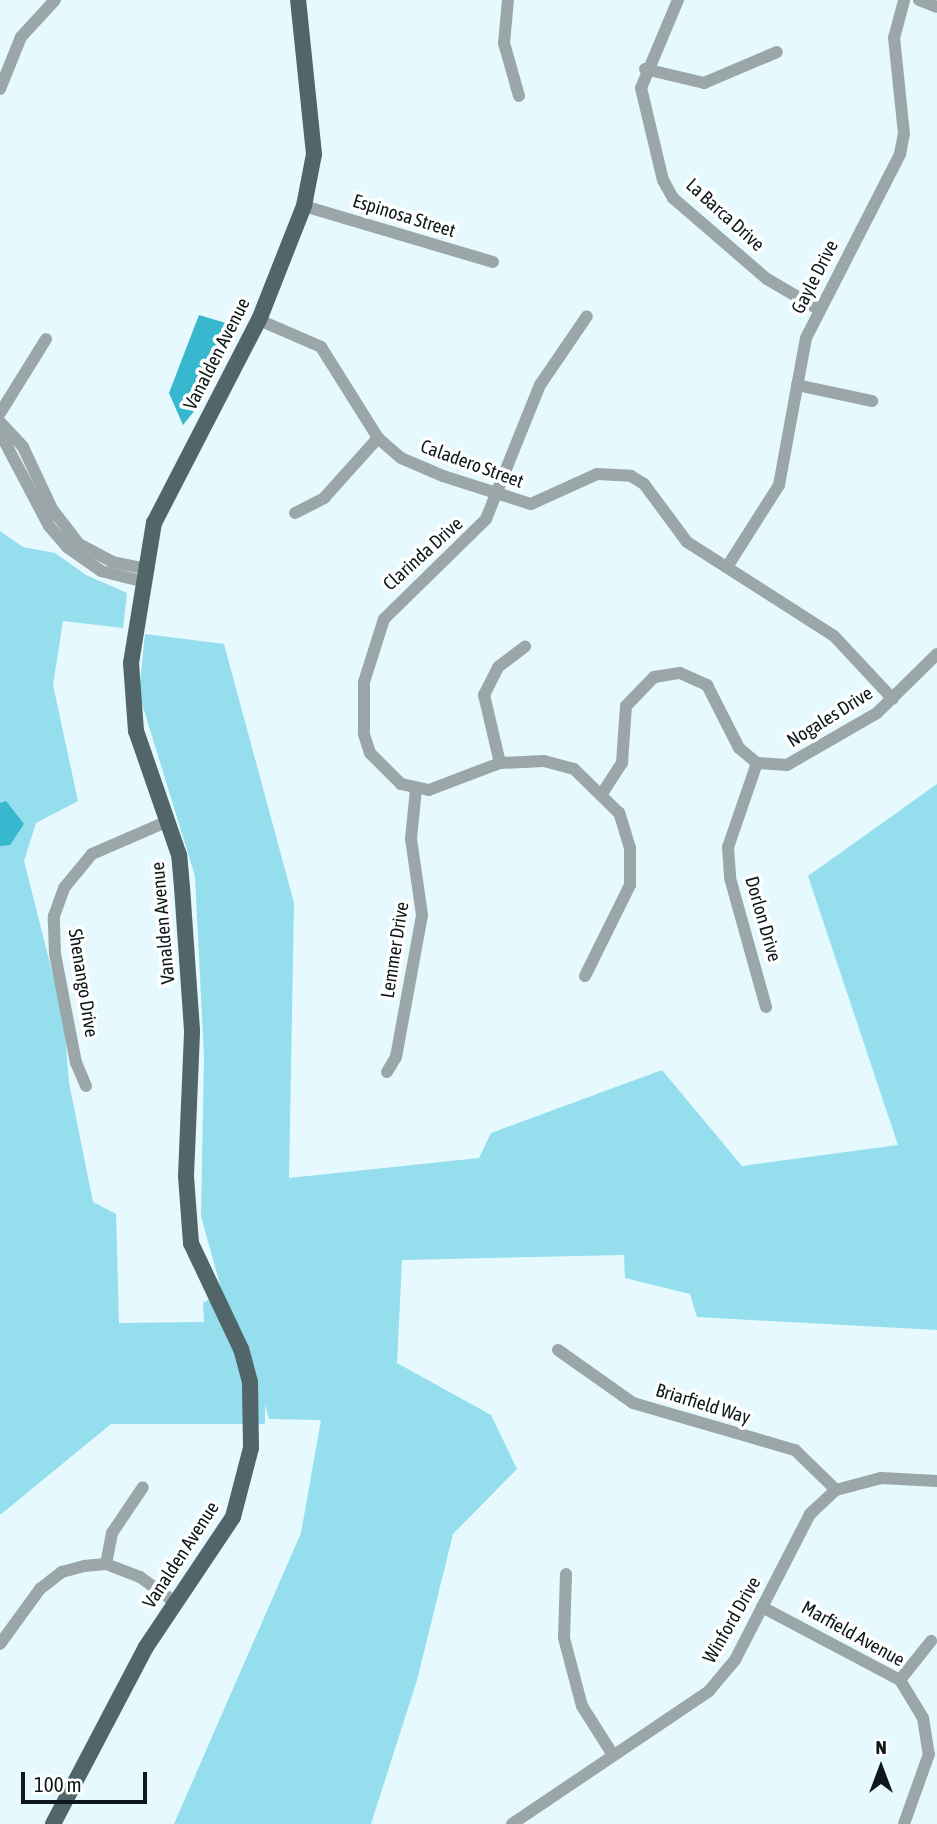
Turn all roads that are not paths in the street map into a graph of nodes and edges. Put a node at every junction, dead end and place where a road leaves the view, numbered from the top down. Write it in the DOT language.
graph roads {
  1 [pos="55,0"];
  2 [pos="298,0"];
  3 [pos="508,0"];
  4 [pos="678,0"];
  5 [pos="904,0"];
  6 [pos="919,0"];
  7 [pos="937,7"];
  8 [pos="777,52"];
  9 [pos="646,69"];
  10 [pos="0,89"];
  11 [pos="519,96"];
  12 [pos="304,206"];
  13 [pos="492,262"];
  14 [pos="820,310"];
  15 [pos="587,316"];
  16 [pos="259,320"];
  17 [pos="46,340"];
  18 [pos="797,385"];
  19 [pos="872,401"];
  20 [pos="0,413"];
  21 [pos="0,422"];
  22 [pos="0,433"];
  23 [pos="378,438"];
  24 [pos="496,495"];
  25 [pos="295,513"];
  26 [pos="727,567"];
  27 [pos="142,575"];
  28 [pos="525,647"];
  29 [pos="937,654"];
  30 [pos="892,699"];
  31 [pos="500,763"];
  32 [pos="757,763"];
  33 [pos="416,789"];
  34 [pos="603,792"];
  35 [pos="168,821"];
  36 [pos="585,976"];
  37 [pos="766,1007"];
  38 [pos="387,1072"];
  39 [pos="86,1086"];
  40 [pos="558,1350"];
  41 [pos="937,1481"];
  42 [pos="143,1487"];
  43 [pos="836,1490"];
  44 [pos="106,1564"];
  45 [pos="566,1574"];
  46 [pos="176,1602"];
  47 [pos="762,1606"];
  48 [pos="931,1641"];
  49 [pos="0,1644"];
  50 [pos="900,1681"];
  51 [pos="613,1755"];
  52 [pos="53,1824"];
  53 [pos="512,1824"];
  54 [pos="904,1824"];
  1 -- 10 [label="street"];
  2 -- 12 [label="main road, Vanalden Avenue"];
  3 -- 11 [label="street"];
  4 -- 9 [label="street, La Barca Drive"];
  5 -- 14 [label="street, Gayle Drive"];
  6 -- 7 [label="street"];
  8 -- 9 [label="street"];
  9 -- 14 [label="street, La Barca Drive"];
  12 -- 13 [label="street, Espinosa Street"];
  12 -- 16 [label="main road, Vanalden Avenue"];
  14 -- 18 [label="street, Gayle Drive"];
  15 -- 24 [label="street, Clarinda Drive"];
  16 -- 23 [label="street, Caladero Street"];
  16 -- 27 [label="main road, Vanalden Avenue"];
  17 -- 20 [label="street"];
  18 -- 19 [label="street"];
  18 -- 26 [label="street, Gayle Drive"];
  21 -- 27 [label="street"];
  22 -- 27 [label="street"];
  23 -- 24 [label="street, Caladero Street"];
  23 -- 25 [label="street"];
  24 -- 26 [label="street, Caladero Street"];
  24 -- 33 [label="street, Clarinda Drive"];
  26 -- 30 [label="street, Caladero Street"];
  27 -- 35 [label="main road, Vanalden Avenue"];
  28 -- 31 [label="street"];
  29 -- 30 [label="street, Nogales Drive"];
  30 -- 32 [label="street, Nogales Drive"];
  31 -- 33 [label="street"];
  31 -- 34 [label="street"];
  32 -- 34 [label="street"];
  32 -- 37 [label="street, Dorlon Drive"];
  33 -- 38 [label="street, Lemmer Drive"];
  34 -- 36 [label="street"];
  35 -- 39 [label="street, Shenango Drive"];
  35 -- 46 [label="main road, Vanalden Avenue"];
  40 -- 43 [label="street, Briarfield Way"];
  41 -- 43 [label="street, Winford Drive"];
  42 -- 44 [label="street"];
  43 -- 47 [label="street, Winford Drive"];
  44 -- 46 [label="street"];
  44 -- 49 [label="street"];
  45 -- 51 [label="street"];
  46 -- 52 [label="main road, Vanalden Avenue"];
  47 -- 50 [label="street, Marfield Avenue"];
  47 -- 51 [label="street, Winford Drive"];
  48 -- 50 [label="street"];
  50 -- 54 [label="street, Marfield Avenue"];
  51 -- 53 [label="street, Winford Drive"];
}
